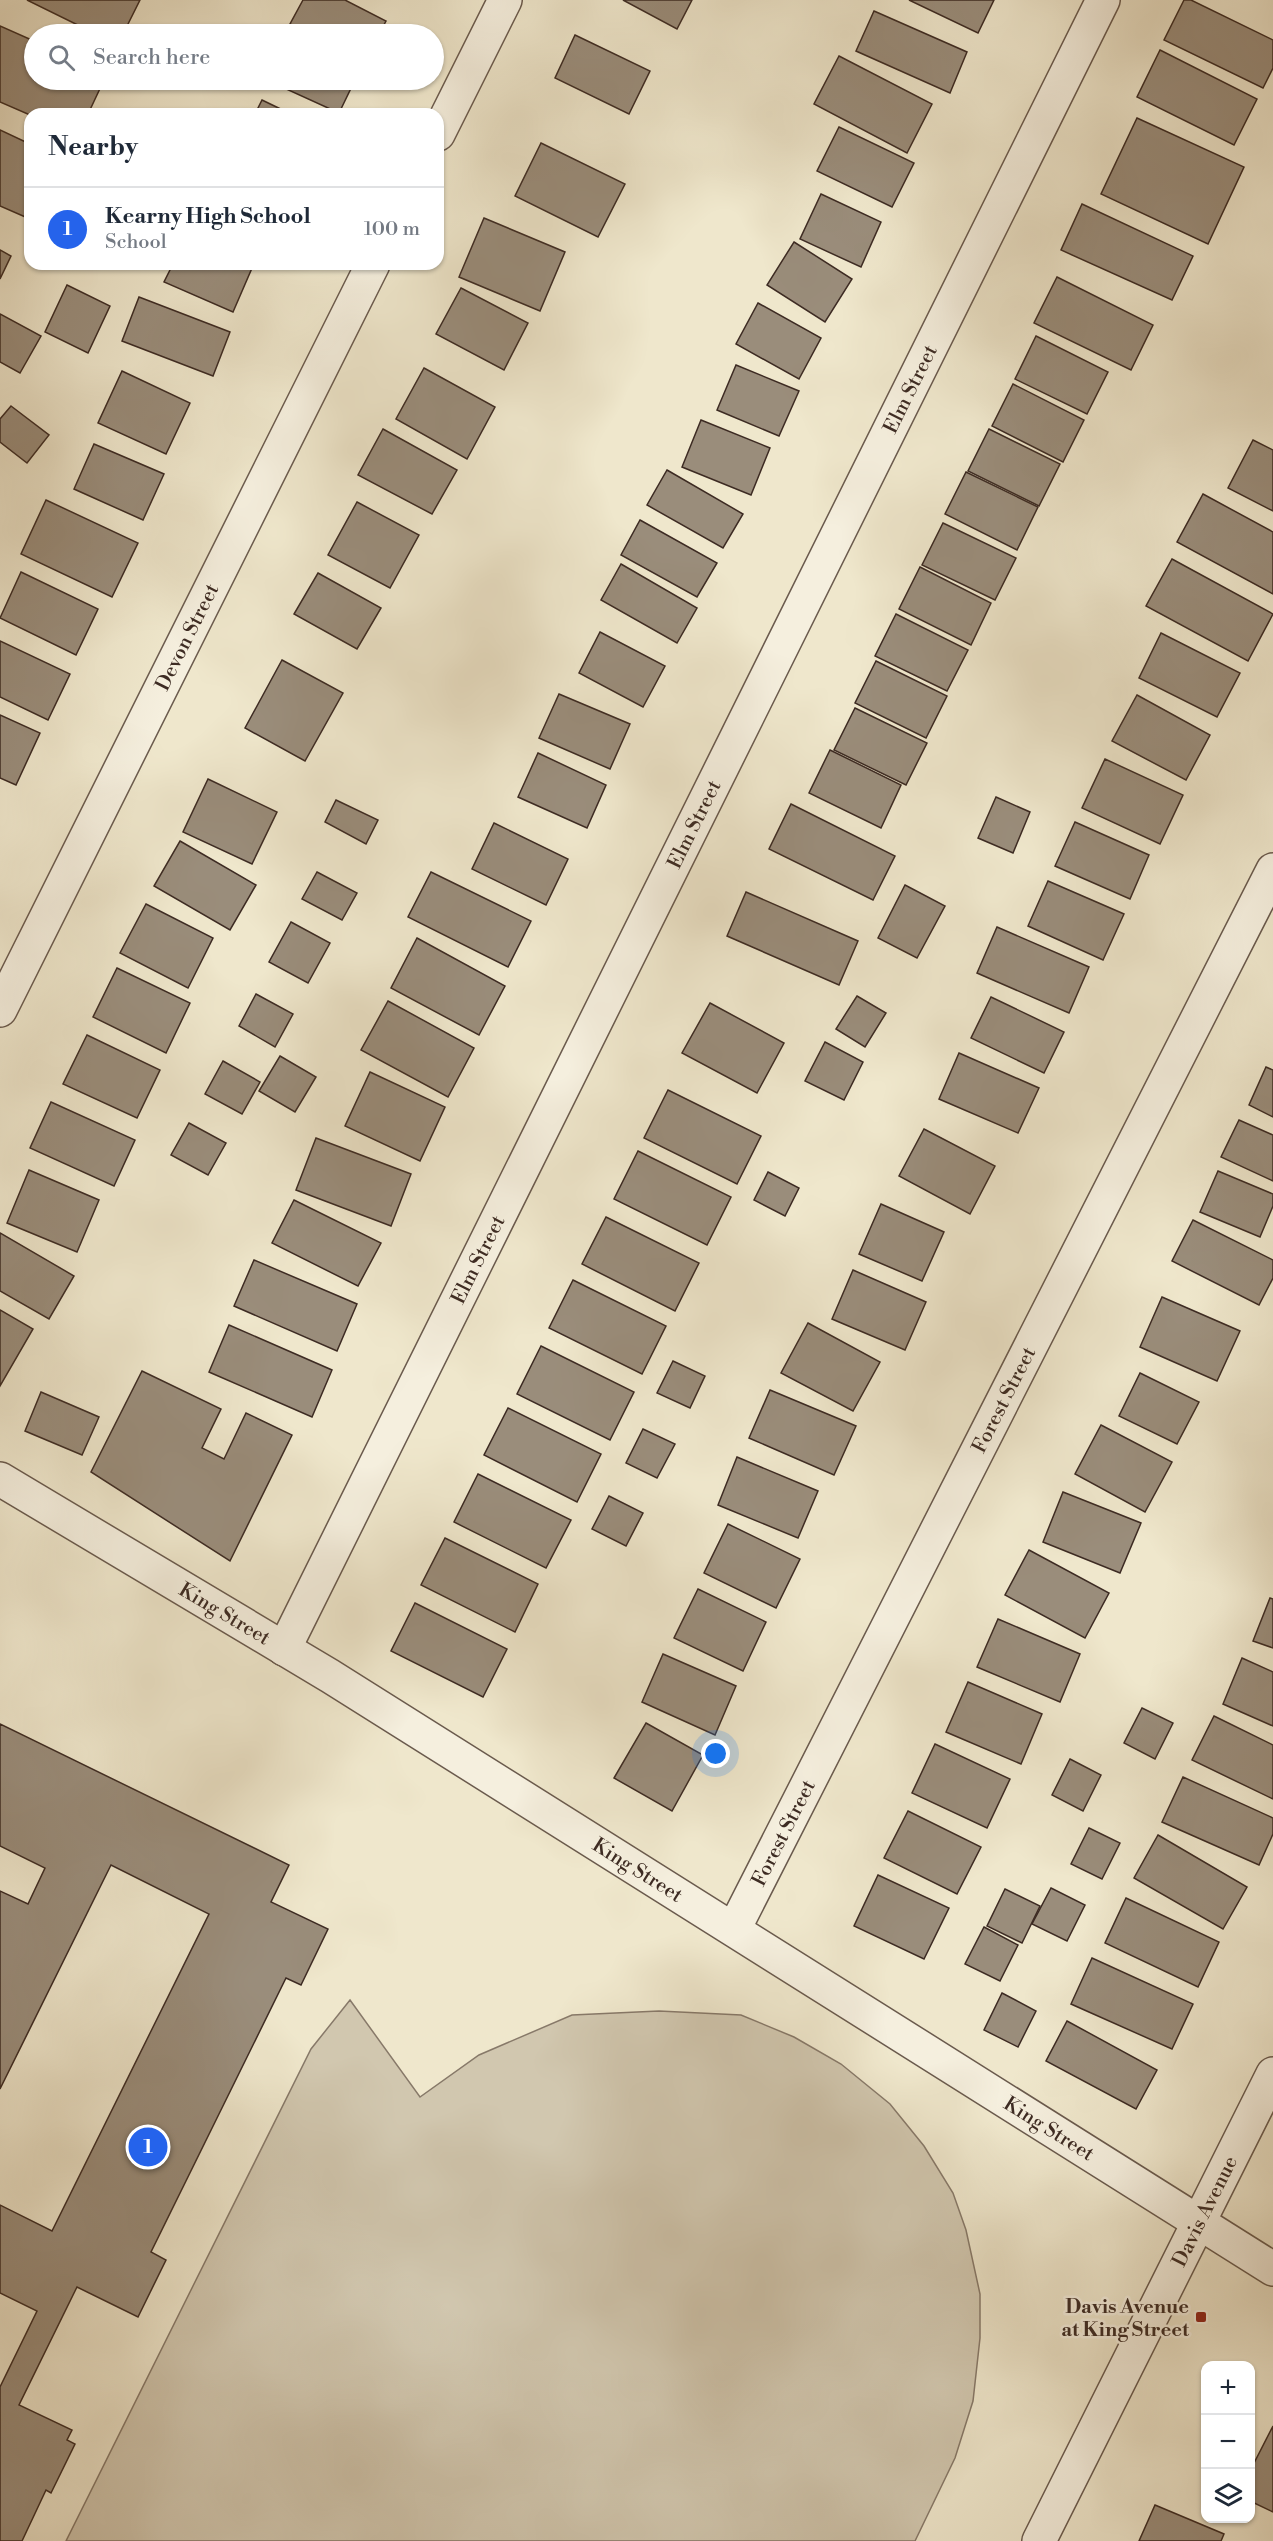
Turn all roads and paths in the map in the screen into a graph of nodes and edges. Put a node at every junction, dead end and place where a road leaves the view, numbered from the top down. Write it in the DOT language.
graph roads {
  1 [pos="505,0"];
  2 [pos="1103,0"];
  3 [pos="444,122"];
  4 [pos="370,270"];
  5 [pos="1273,870"];
  6 [pos="0,1009"];
  7 [pos="0,1479"];
  8 [pos="284,1649"];
  9 [pos="734,1929"];
  10 [pos="1273,2074"];
  11 [pos="1198,2223"];
  12 [pos="1273,2270"];
  13 [pos="1039,2541"];
  1 -- 3 [label="street"];
  2 -- 8 [label="street, Elm Street"];
  4 -- 6 [label="street, Devon Street"];
  5 -- 9 [label="street, Forest Street"];
  7 -- 8 [label="street, King Street"];
  8 -- 9 [label="street, King Street"];
  9 -- 11 [label="street, King Street"];
  10 -- 11 [label="street, Davis Avenue"];
  11 -- 12 [label="street, King Street"];
  11 -- 13 [label="street, Davis Avenue"];
}
